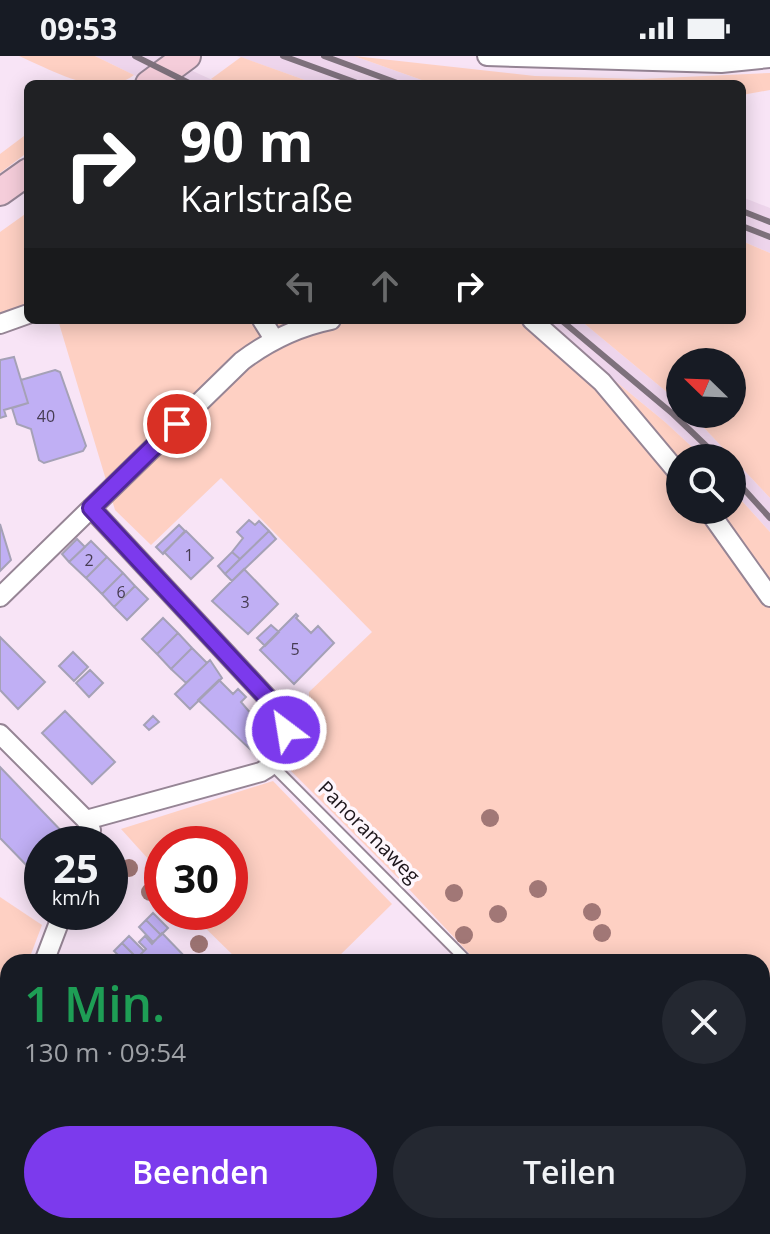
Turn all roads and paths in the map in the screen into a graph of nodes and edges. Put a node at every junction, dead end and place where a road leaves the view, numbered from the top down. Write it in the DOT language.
graph roads {
  1 [pos="187,56"];
  2 [pos="487,56"];
  3 [pos="770,58"];
  4 [pos="154,80"];
  5 [pos="24,175"];
  6 [pos="0,192"];
  7 [pos="24,315"];
  8 [pos="0,324"];
  9 [pos="265,324"];
  10 [pos="311,324"];
  11 [pos="537,324"];
  12 [pos="274,339"];
  13 [pos="666,458"];
  14 [pos="91,508"];
  15 [pos="718,524"];
  16 [pos="0,597"];
  17 [pos="770,597"];
  18 [pos="0,734"];
  19 [pos="273,766"];
  20 [pos="83,826"];
  21 [pos="103,826"];
  22 [pos="56,930"];
  23 [pos="47,954"];
  24 [pos="460,954"];
  1 -- 4 [label="main road"];
  2 -- 3 [label="street"];
  5 -- 6 [label="main road"];
  7 -- 8 [label="street"];
  9 -- 12 [label="street"];
  10 -- 12 [label="street"];
  11 -- 13 [label="street"];
  12 -- 14 [label="street"];
  14 -- 16 [label="street"];
  14 -- 19 [label="street"];
  15 -- 17 [label="street"];
  18 -- 20 [label="street"];
  19 -- 21 [label="street"];
  19 -- 24 [label="lane, Panoramaweg"];
  22 -- 23 [label="street"];
}
